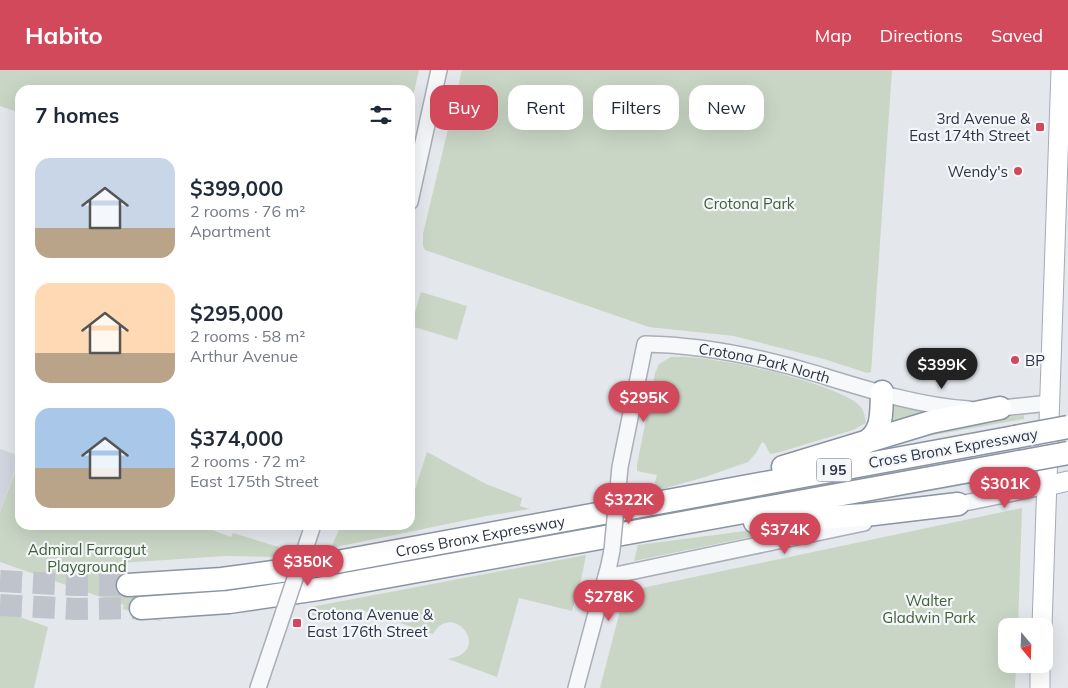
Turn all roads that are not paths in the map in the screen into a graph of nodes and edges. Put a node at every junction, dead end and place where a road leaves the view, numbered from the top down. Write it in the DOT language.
graph roads {
  1 [pos="439,70"];
  2 [pos="1062,70"];
  3 [pos="415,179"];
  4 [pos="882,392"];
  5 [pos="1050,403"];
  6 [pos="1000,408"];
  7 [pos="1068,427"];
  8 [pos="863,444"];
  9 [pos="1068,453"];
  10 [pos="1068,481"];
  11 [pos="1047,486"];
  12 [pos="652,504"];
  13 [pos="958,504"];
  14 [pos="647,529"];
  15 [pos="311,530"];
  16 [pos="606,577"];
  17 [pos="128,585"];
  18 [pos="141,608"];
  19 [pos="1042,618"];
  20 [pos="1040,673"];
  21 [pos="258,688"];
  22 [pos="576,688"];
  23 [pos="1040,688"];
  1 -- 3 [label="street"];
  2 -- 5 [label="main road"];
  4 -- 6 [label="street, Crotona Park North"];
  4 -- 8 [label="highway"];
  4 -- 16 [label="street, Crotona Park North, bridge"];
  5 -- 6 [label="street, Crotona Park North"];
  5 -- 11 [label="main road"];
  6 -- 8 [label="highway"];
  7 -- 12 [label="highway, Cross Bronx Expressway / I 95, bridge"];
  8 -- 12 [label="highway"];
  9 -- 14 [label="highway, Cross Bronx Expressway / I 95, bridge"];
  10 -- 11 [label="main road"];
  11 -- 13 [label="street"];
  11 -- 19 [label="main road"];
  12 -- 17 [label="highway, Cross Bronx Expressway / I 95"];
  13 -- 14 [label="highway"];
  13 -- 16 [label="street"];
  14 -- 18 [label="highway, Cross Bronx Expressway / I 95"];
  15 -- 21 [label="street, bridge"];
  16 -- 22 [label="street"];
  20 -- 23 [label="main road"];
}
